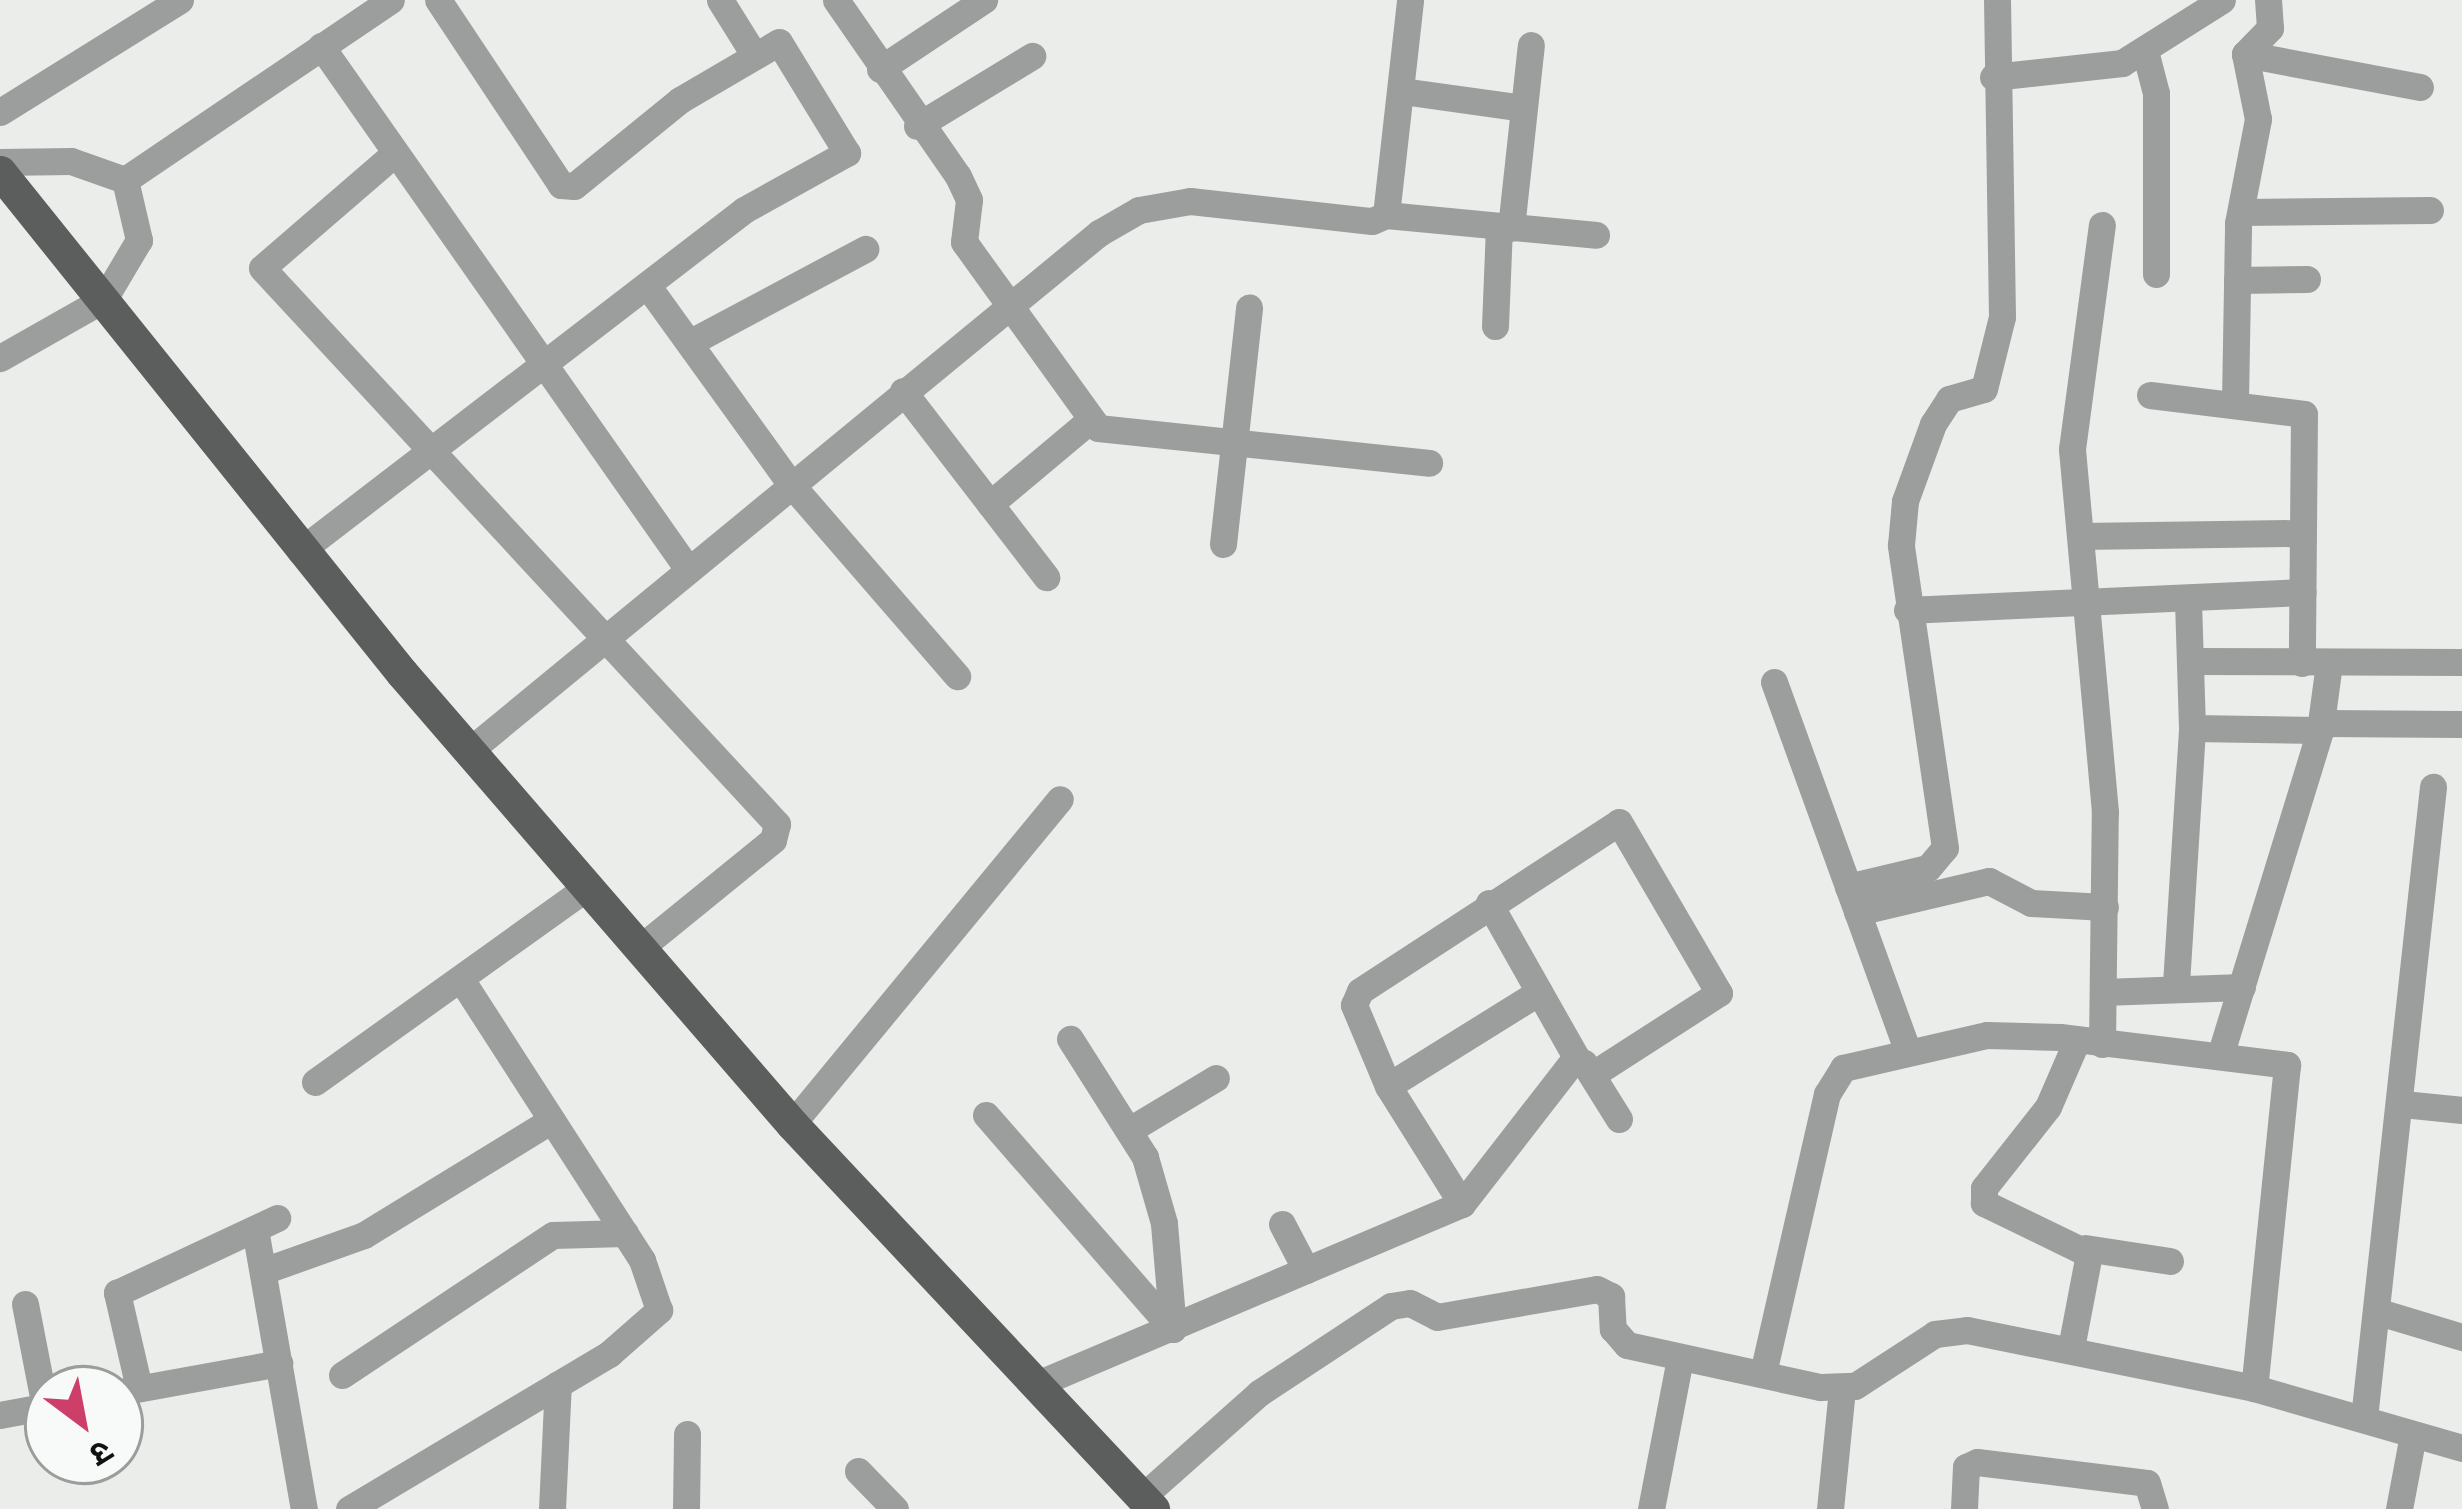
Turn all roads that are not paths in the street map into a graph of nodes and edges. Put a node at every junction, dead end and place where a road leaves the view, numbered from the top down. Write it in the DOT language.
graph roads {
  1 [pos="180,0"];
  2 [pos="391,0"];
  3 [pos="438,0"];
  4 [pos="720,0"];
  5 [pos="836,0"];
  6 [pos="984,0"];
  7 [pos="1409,0"];
  8 [pos="1997,0"];
  9 [pos="2222,0"];
  10 [pos="2268,0"];
  11 [pos="1531,45"];
  12 [pos="321,46"];
  13 [pos="2145,51"];
  14 [pos="753,53"];
  15 [pos="2245,53"];
  16 [pos="1032,56"];
  17 [pos="880,69"];
  18 [pos="1993,76"];
  19 [pos="2420,87"];
  20 [pos="1402,91"];
  21 [pos="1522,108"];
  22 [pos="0,112"];
  23 [pos="917,126"];
  24 [pos="394,154"];
  25 [pos="0,162"];
  26 [pos="0,172"];
  27 [pos="125,180"];
  28 [pos="2430,210"];
  29 [pos="2242,212"];
  30 [pos="1386,215"];
  31 [pos="2102,225"];
  32 [pos="1505,228"];
  33 [pos="1596,235"];
  34 [pos="865,249"];
  35 [pos="2156,274"];
  36 [pos="2307,279"];
  37 [pos="2237,280"];
  38 [pos="647,285"];
  39 [pos="104,299"];
  40 [pos="1012,303"];
  41 [pos="1250,308"];
  42 [pos="1495,326"];
  43 [pos="689,343"];
  44 [pos="0,358"];
  45 [pos="540,365"];
  46 [pos="903,392"];
  47 [pos="2150,395"];
  48 [pos="2235,401"];
  49 [pos="1090,420"];
  50 [pos="1234,444"];
  51 [pos="426,451"];
  52 [pos="1429,463"];
  53 [pos="789,482"];
  54 [pos="990,504"];
  55 [pos="2296,533"];
  56 [pos="2081,536"];
  57 [pos="1223,544"];
  58 [pos="300,551"];
  59 [pos="685,566"];
  60 [pos="1046,577"];
  61 [pos="2303,592"];
  62 [pos="2188,600"];
  63 [pos="2092,607"];
  64 [pos="1907,610"];
  65 [pos="596,639"];
  66 [pos="2190,661"];
  67 [pos="2462,662"];
  68 [pos="2316,663"];
  69 [pos="957,676"];
  70 [pos="1774,682"];
  71 [pos="2462,724"];
  72 [pos="2320,726"];
  73 [pos="2192,728"];
  74 [pos="469,751"];
  75 [pos="2433,787"];
  76 [pos="1060,799"];
  77 [pos="587,887"];
  78 [pos="1852,900"];
  79 [pos="1489,903"];
  80 [pos="2104,907"];
  81 [pos="640,948"];
  82 [pos="461,979"];
  83 [pos="2176,984"];
  84 [pos="2242,987"];
  85 [pos="1539,992"];
  86 [pos="2103,992"];
  87 [pos="1070,1040"];
  88 [pos="2089,1042"];
  89 [pos="1907,1049"];
  90 [pos="2220,1057"];
  91 [pos="1586,1065"];
  92 [pos="1216,1078"];
  93 [pos="316,1082"];
  94 [pos="1388,1086"];
  95 [pos="2403,1104"];
  96 [pos="2462,1110"];
  97 [pos="986,1115"];
  98 [pos="1619,1119"];
  99 [pos="552,1120"];
  100 [pos="792,1124"];
  101 [pos="1131,1130"];
  102 [pos="1462,1204"];
  103 [pos="1282,1223"];
  104 [pos="625,1232"];
  105 [pos="2085,1248"];
  106 [pos="2170,1261"];
  107 [pos="1306,1270"];
  108 [pos="262,1271"];
  109 [pos="25,1304"];
  110 [pos="2379,1312"];
  111 [pos="1172,1329"];
  112 [pos="2462,1337"];
  113 [pos="2071,1348"];
  114 [pos="1680,1358"];
  115 [pos="279,1363"];
  116 [pos="38,1365"];
  117 [pos="126,1365"];
  118 [pos="1763,1373"];
  119 [pos="342,1376"];
  120 [pos="558,1384"];
  121 [pos="1035,1385"];
  122 [pos="144,1387"];
  123 [pos="1843,1388"];
  124 [pos="2254,1388"];
  125 [pos="2364,1418"];
  126 [pos="687,1434"];
  127 [pos="2413,1435"];
  128 [pos="2462,1448"];
  129 [pos="858,1471"];
  130 [pos="1148,1503"];
  131 [pos="878,1504"];
  132 [pos="2163,1508"];
  133 [pos="304,1509"];
  134 [pos="349,1509"];
  135 [pos="552,1509"];
  136 [pos="686,1509"];
  137 [pos="1651,1509"];
  138 [pos="1829,1509"];
  139 [pos="1964,1509"];
  140 [pos="2399,1509"];
  1 -- 22 [label="street"];
  2 -- 12 [label="street"];
  3 -- 14 [label="street"];
  4 -- 14 [label="street"];
  5 -- 17 [label="street"];
  6 -- 17 [label="street"];
  7 -- 20 [label="street"];
  8 -- 18 [label="street"];
  9 -- 13 [label="street"];
  10 -- 15 [label="street"];
  11 -- 21 [label="street"];
  12 -- 24 [label="street"];
  12 -- 27 [label="street"];
  13 -- 18 [label="street"];
  13 -- 35 [label="street"];
  14 -- 38 [label="street"];
  15 -- 19 [label="street"];
  15 -- 29 [label="street"];
  16 -- 23 [label="street"];
  17 -- 23 [label="street"];
  18 -- 64 [label="street"];
  20 -- 21 [label="street"];
  20 -- 30 [label="street"];
  21 -- 32 [label="street"];
  23 -- 40 [label="street"];
  24 -- 45 [label="street"];
  24 -- 51 [label="street"];
  25 -- 27 [label="street"];
  26 -- 39 [label="main road"];
  27 -- 39 [label="street"];
  28 -- 29 [label="street"];
  29 -- 37 [label="street"];
  30 -- 32 [label="street"];
  30 -- 40 [label="street"];
  31 -- 56 [label="street"];
  32 -- 33 [label="street"];
  32 -- 42 [label="street"];
  34 -- 43 [label="street"];
  36 -- 37 [label="street"];
  37 -- 48 [label="street"];
  38 -- 43 [label="street"];
  38 -- 45 [label="street"];
  39 -- 44 [label="street"];
  39 -- 58 [label="main road"];
  40 -- 46 [label="street"];
  40 -- 49 [label="street"];
  41 -- 50 [label="street"];
  43 -- 53 [label="street"];
  45 -- 51 [label="street"];
  45 -- 59 [label="street"];
  46 -- 53 [label="street"];
  46 -- 54 [label="street"];
  47 -- 48 [label="street"];
  48 -- 55 [label="street"];
  49 -- 50 [label="street"];
  49 -- 54 [label="street"];
  50 -- 52 [label="street"];
  50 -- 57 [label="street"];
  51 -- 58 [label="street"];
  51 -- 65 [label="street"];
  53 -- 59 [label="street"];
  53 -- 69 [label="street"];
  54 -- 60 [label="street"];
  55 -- 56 [label="street"];
  55 -- 61 [label="street"];
  56 -- 63 [label="street"];
  58 -- 74 [label="main road"];
  59 -- 65 [label="street"];
  61 -- 62 [label="street"];
  61 -- 68 [label="street"];
  62 -- 63 [label="street"];
  62 -- 66 [label="street"];
  63 -- 64 [label="street"];
  63 -- 80 [label="street"];
  64 -- 78 [label="street"];
  65 -- 74 [label="street"];
  65 -- 81 [label="street"];
  66 -- 68 [label="street"];
  66 -- 73 [label="street"];
  67 -- 68 [label="street"];
  68 -- 72 [label="street"];
  70 -- 78 [label="street"];
  71 -- 72 [label="street"];
  72 -- 73 [label="street"];
  72 -- 84 [label="street"];
  73 -- 83 [label="street"];
  74 -- 77 [label="main road"];
  75 -- 95 [label="street"];
  76 -- 100 [label="street"];
  77 -- 81 [label="main road"];
  77 -- 82 [label="street"];
  78 -- 80 [label="street"];
  78 -- 89 [label="street"];
  79 -- 85 [label="street"];
  79 -- 91 [label="street"];
  79 -- 94 [label="street"];
  80 -- 86 [label="street"];
  81 -- 100 [label="main road"];
  82 -- 93 [label="street"];
  82 -- 99 [label="street"];
  83 -- 84 [label="street"];
  83 -- 86 [label="street"];
  84 -- 90 [label="street"];
  85 -- 91 [label="street"];
  85 -- 94 [label="street"];
  86 -- 88 [label="street"];
  87 -- 101 [label="street"];
  88 -- 89 [label="street"];
  88 -- 90 [label="street"];
  88 -- 105 [label="street"];
  89 -- 118 [label="street"];
  90 -- 124 [label="street"];
  91 -- 98 [label="street"];
  91 -- 102 [label="street"];
  92 -- 101 [label="street"];
  94 -- 102 [label="street"];
  95 -- 96 [label="street"];
  95 -- 110 [label="street"];
  97 -- 111 [label="street"];
  99 -- 104 [label="street"];
  99 -- 108 [label="street"];
  100 -- 121 [label="main road"];
  101 -- 111 [label="street"];
  102 -- 107 [label="street"];
  103 -- 107 [label="street"];
  104 -- 119 [label="street"];
  104 -- 120 [label="street"];
  105 -- 106 [label="street"];
  105 -- 113 [label="street"];
  107 -- 111 [label="street"];
  108 -- 115 [label="street"];
  108 -- 117 [label="street"];
  109 -- 116 [label="street"];
  110 -- 112 [label="street"];
  110 -- 125 [label="street"];
  111 -- 121 [label="street"];
  113 -- 123 [label="street"];
  113 -- 124 [label="street"];
  114 -- 118 [label="street"];
  114 -- 130 [label="street"];
  114 -- 137 [label="street"];
  115 -- 122 [label="street"];
  115 -- 133 [label="street"];
  118 -- 123 [label="street"];
  120 -- 134 [label="street"];
  120 -- 135 [label="street"];
  121 -- 130 [label="main road"];
  123 -- 138 [label="street"];
  124 -- 125 [label="street"];
  125 -- 127 [label="street"];
  126 -- 136 [label="street"];
  127 -- 128 [label="street"];
  127 -- 140 [label="street"];
  129 -- 131 [label="street"];
  132 -- 139 [label="street"];
}
